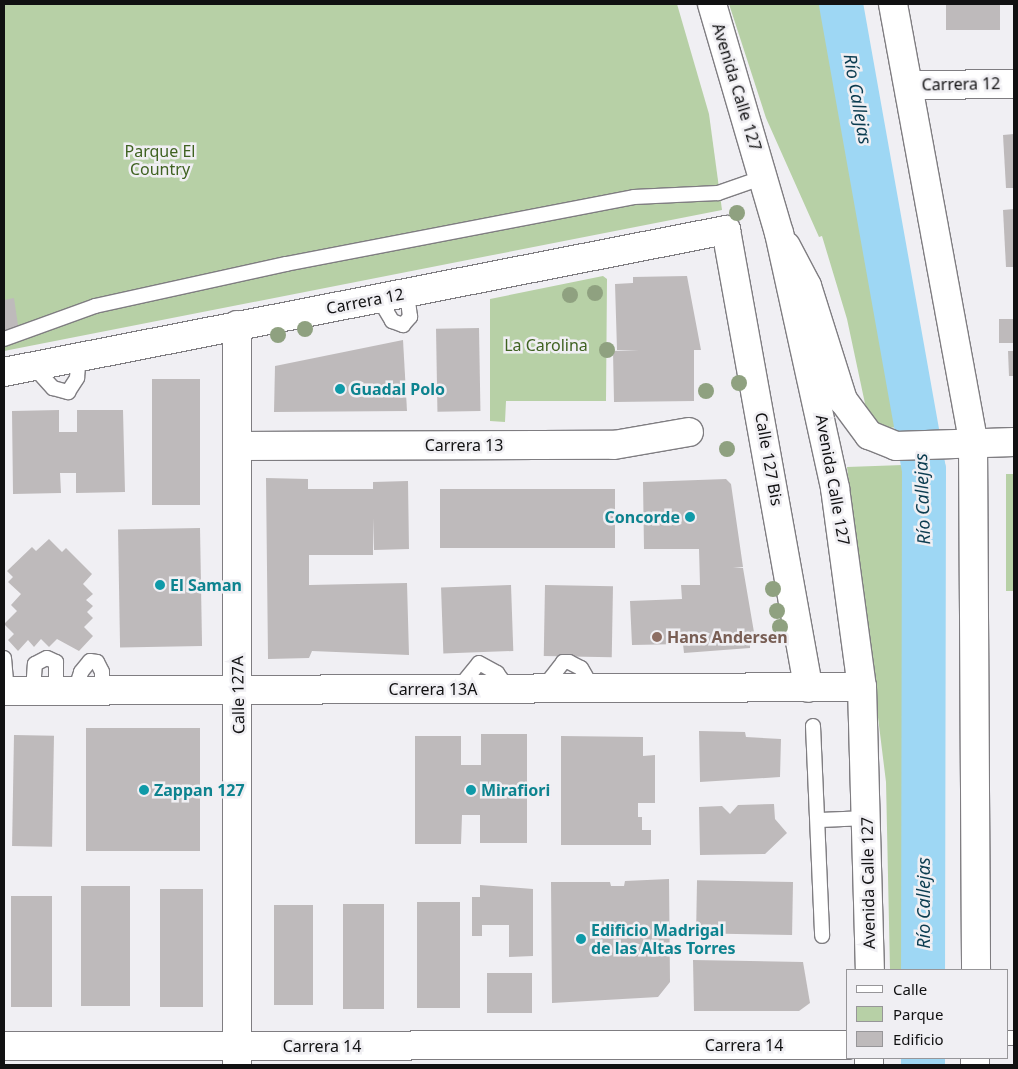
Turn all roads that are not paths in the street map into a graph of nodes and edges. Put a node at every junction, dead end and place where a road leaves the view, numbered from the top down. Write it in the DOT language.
graph roads {
  1 [pos="712,4"];
  2 [pos="893,4"];
  3 [pos="1014,84"];
  4 [pos="909,85"];
  5 [pos="764,177"];
  6 [pos="726,230"];
  7 [pos="779,234"];
  8 [pos="236,325"];
  9 [pos="4,339"];
  10 [pos="4,372"];
  11 [pos="689,432"];
  12 [pos="966,442"];
  13 [pos="1014,442"];
  14 [pos="237,446"];
  15 [pos="4,658"];
  16 [pos="862,687"];
  17 [pos="808,688"];
  18 [pos="238,690"];
  19 [pos="35,691"];
  20 [pos="813,726"];
  21 [pos="867,818"];
  22 [pos="820,820"];
  23 [pos="822,936"];
  24 [pos="870,969"];
  25 [pos="976,969"];
  26 [pos="846,1045"];
  27 [pos="4,1046"];
  28 [pos="237,1056"];
  29 [pos="641,1056"];
  1 -- 5 [label="street, Avenida Calle 127"];
  2 -- 4 [label="street"];
  3 -- 4 [label="street, Carrera 12"];
  4 -- 12 [label="street"];
  5 -- 7 [label="street, Avenida Calle 127"];
  5 -- 9 [label="lane"];
  6 -- 8 [label="street, Carrera 12"];
  6 -- 17 [label="street, Calle 127 Bis"];
  7 -- 12 [label="street"];
  7 -- 16 [label="street, Avenida Calle 127"];
  8 -- 10 [label="street, Carrera 12"];
  8 -- 14 [label="street, Calle 127A"];
  11 -- 14 [label="street, Carrera 13"];
  12 -- 13 [label="street"];
  12 -- 25 [label="street"];
  14 -- 18 [label="street, Calle 127A"];
  15 -- 19 [label="lane"];
  16 -- 17 [label="street, Carrera 13A"];
  16 -- 21 [label="street, Avenida Calle 127"];
  17 -- 18 [label="street, Carrera 13A"];
  18 -- 19 [label="street, Carrera 13A"];
  18 -- 28 [label="street, Calle 127A"];
  20 -- 22 [label="lane"];
  21 -- 22 [label="lane"];
  21 -- 24 [label="street, Avenida Calle 127"];
  22 -- 23 [label="lane"];
  26 -- 29 [label="street, Carrera 14"];
  27 -- 28 [label="street, Carrera 14"];
  28 -- 29 [label="street, Carrera 14"];
}
